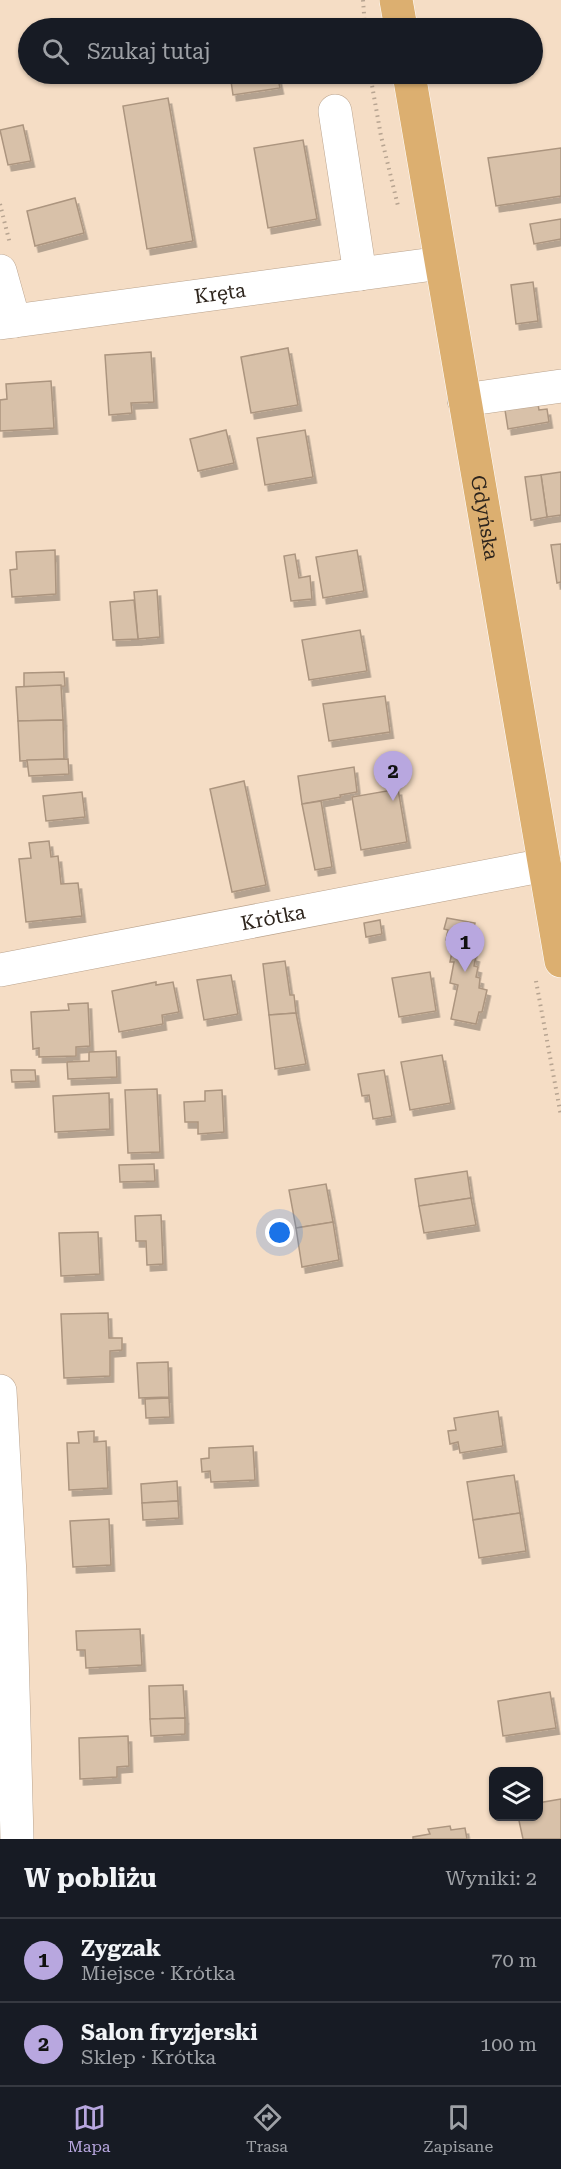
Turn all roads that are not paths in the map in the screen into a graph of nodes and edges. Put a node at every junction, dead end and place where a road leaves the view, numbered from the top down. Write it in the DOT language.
graph roads {
  1 [pos="396,0"];
  2 [pos="399,18"];
  3 [pos="410,84"];
  4 [pos="335,111"];
  5 [pos="441,263"];
  6 [pos="0,271"];
  7 [pos="360,274"];
  8 [pos="7,322"];
  9 [pos="561,386"];
  10 [pos="464,400"];
  11 [pos="545,865"];
  12 [pos="561,961"];
  13 [pos="0,970"];
  14 [pos="0,1391"];
  15 [pos="17,1839"];
  1 -- 2 [label="main road"];
  3 -- 5 [label="main road, Gdyńska"];
  4 -- 7 [label="street"];
  5 -- 7 [label="street, Kręta"];
  5 -- 10 [label="main road, Gdyńska"];
  6 -- 8 [label="street"];
  7 -- 8 [label="street, Kręta"];
  9 -- 10 [label="street"];
  10 -- 11 [label="main road, Gdyńska"];
  11 -- 12 [label="main road, Gdyńska"];
  11 -- 13 [label="street, Krótka"];
  14 -- 15 [label="street"];
}
